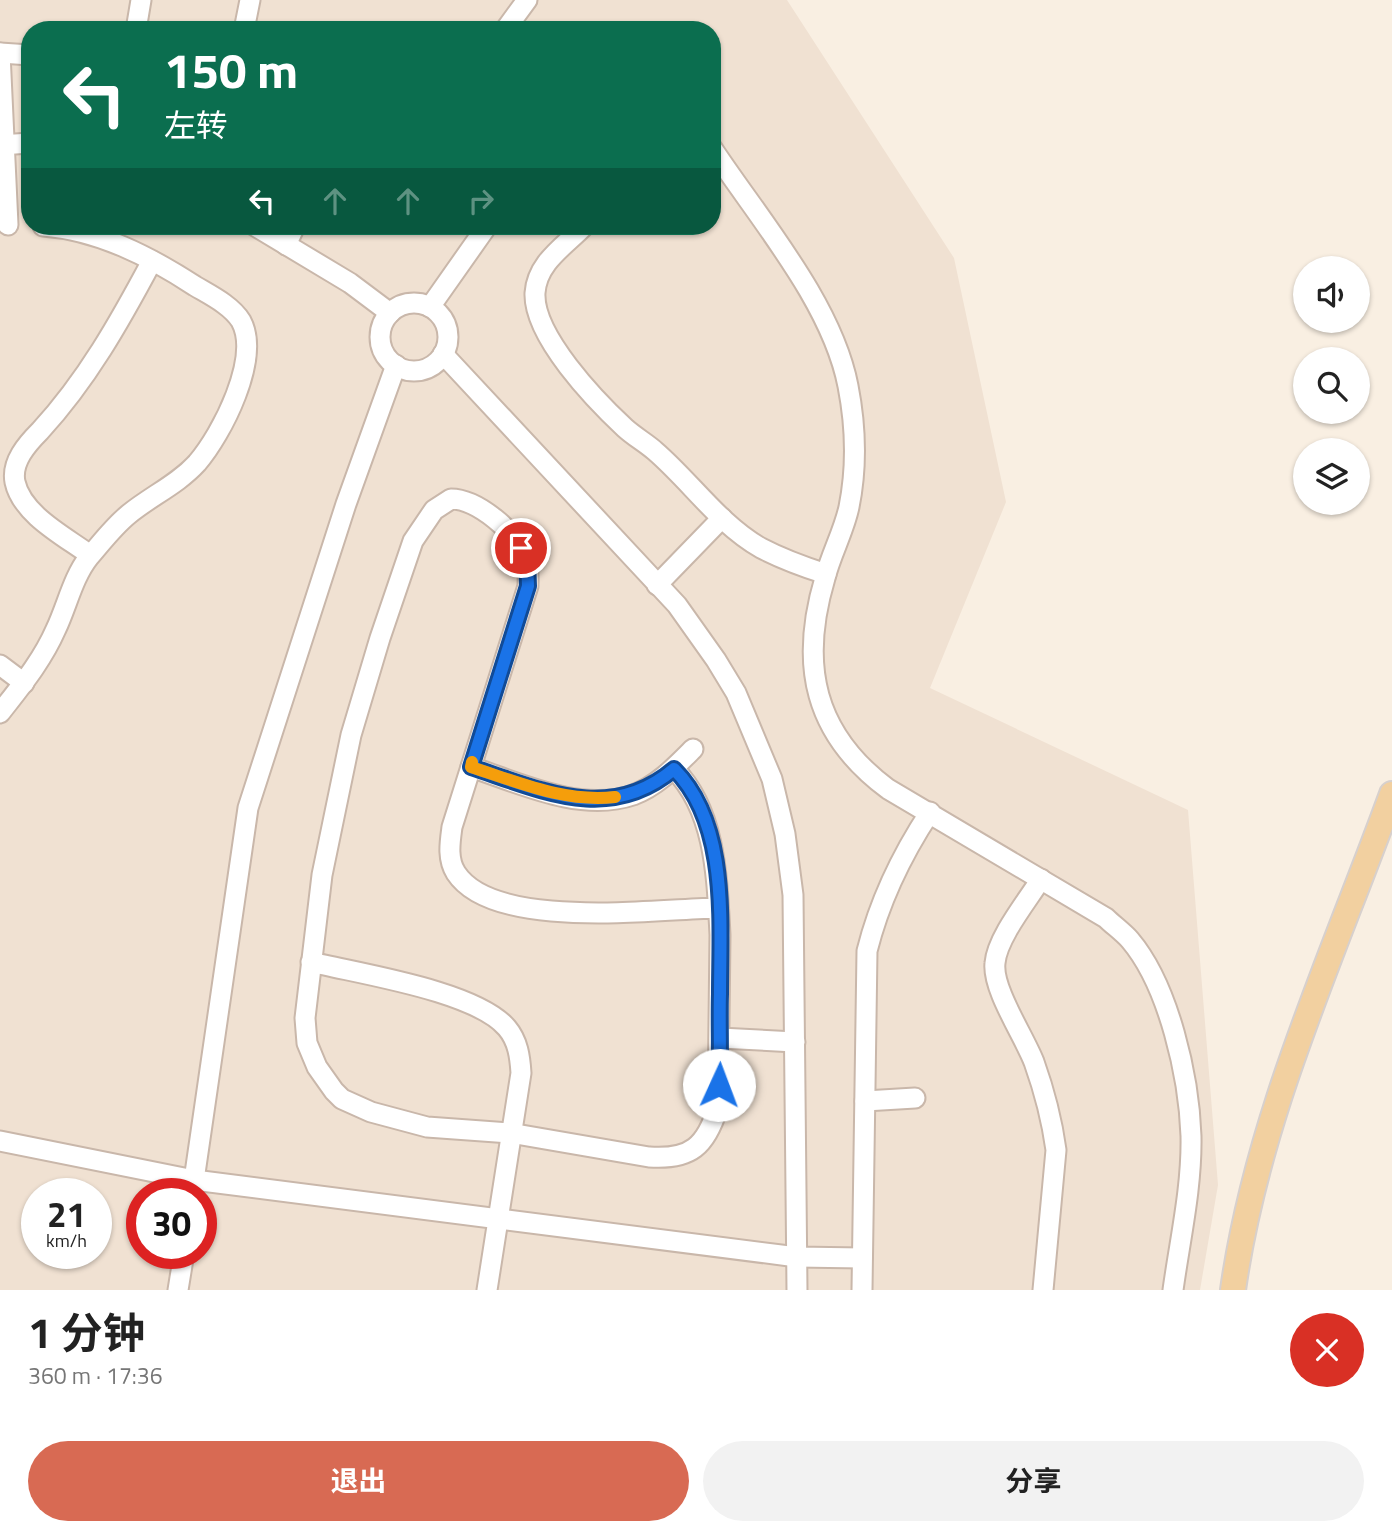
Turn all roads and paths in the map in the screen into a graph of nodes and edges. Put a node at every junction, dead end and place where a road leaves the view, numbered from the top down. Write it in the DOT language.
graph roads {
  1 [pos="141,0"];
  2 [pos="250,0"];
  3 [pos="523,1"];
  4 [pos="138,21"];
  5 [pos="246,21"];
  6 [pos="511,21"];
  7 [pos="0,52"];
  8 [pos="21,54"];
  9 [pos="21,144"];
  10 [pos="2,145"];
  11 [pos="721,161"];
  12 [pos="4,226"];
  13 [pos="91,235"];
  14 [pos="270,235"];
  15 [pos="290,235"];
  16 [pos="480,235"];
  17 [pos="574,235"];
  18 [pos="286,244"];
  19 [pos="152,261"];
  20 [pos="430,307"];
  21 [pos="390,313"];
  22 [pos="443,354"];
  23 [pos="396,365"];
  24 [pos="722,518"];
  25 [pos="90,555"];
  26 [pos="826,574"];
  27 [pos="657,585"];
  28 [pos="0,665"];
  29 [pos="24,683"];
  30 [pos="0,713"];
  31 [pos="693,749"];
  32 [pos="471,767"];
  33 [pos="674,769"];
  34 [pos="1392,794"];
  35 [pos="930,812"];
  36 [pos="1041,879"];
  37 [pos="718,908"];
  38 [pos="311,962"];
  39 [pos="720,1038"];
  40 [pos="795,1042"];
  41 [pos="915,1098"];
  42 [pos="865,1101"];
  43 [pos="510,1133"];
  44 [pos="0,1142"];
  45 [pos="158,1178"];
  46 [pos="194,1178"];
  47 [pos="217,1189"];
  48 [pos="500,1219"];
  49 [pos="797,1257"];
  50 [pos="862,1258"];
  51 [pos="181,1269"];
  52 [pos="178,1290"];
  53 [pos="487,1290"];
  54 [pos="797,1290"];
  55 [pos="862,1290"];
  56 [pos="1043,1290"];
  57 [pos="1172,1290"];
  58 [pos="1233,1290"];
  1 -- 4 [label="street"];
  2 -- 5 [label="street"];
  3 -- 6 [label="street"];
  7 -- 8 [label="street"];
  7 -- 10 [label="street"];
  9 -- 10 [label="street"];
  10 -- 12 [label="street"];
  11 -- 26 [label="street"];
  13 -- 19 [label="street"];
  14 -- 18 [label="street"];
  15 -- 18 [label="street"];
  16 -- 20 [label="street"];
  17 -- 24 [label="street"];
  18 -- 21 [label="street"];
  19 -- 25 [label="street"];
  19 -- 25 [label="street"];
  20 -- 21 [label="street"];
  20 -- 22 [label="street"];
  21 -- 23 [label="street"];
  22 -- 23 [label="street"];
  22 -- 27 [label="street"];
  23 -- 46 [label="street"];
  24 -- 26 [label="street"];
  24 -- 27 [label="street"];
  25 -- 29 [label="street"];
  26 -- 35 [label="street"];
  27 -- 40 [label="street"];
  28 -- 29 [label="street"];
  29 -- 30 [label="street"];
  31 -- 33 [label="street"];
  32 -- 33 [label="street"];
  32 -- 37 [label="street"];
  32 -- 38 [label="street"];
  33 -- 37 [label="street"];
  34 -- 58 [label="main road"];
  35 -- 36 [label="street"];
  35 -- 42 [label="street"];
  36 -- 56 [label="street"];
  36 -- 57 [label="street"];
  37 -- 39 [label="street"];
  38 -- 43 [label="street"];
  38 -- 43 [label="street"];
  39 -- 40 [label="street"];
  39 -- 43 [label="street"];
  40 -- 49 [label="street"];
  41 -- 42 [label="street"];
  42 -- 50 [label="street"];
  43 -- 48 [label="street"];
  44 -- 45 [label="street"];
  47 -- 48 [label="street"];
  48 -- 49 [label="street"];
  48 -- 53 [label="street"];
  49 -- 50 [label="street"];
  49 -- 54 [label="street"];
  50 -- 55 [label="street"];
  51 -- 52 [label="street"];
}
